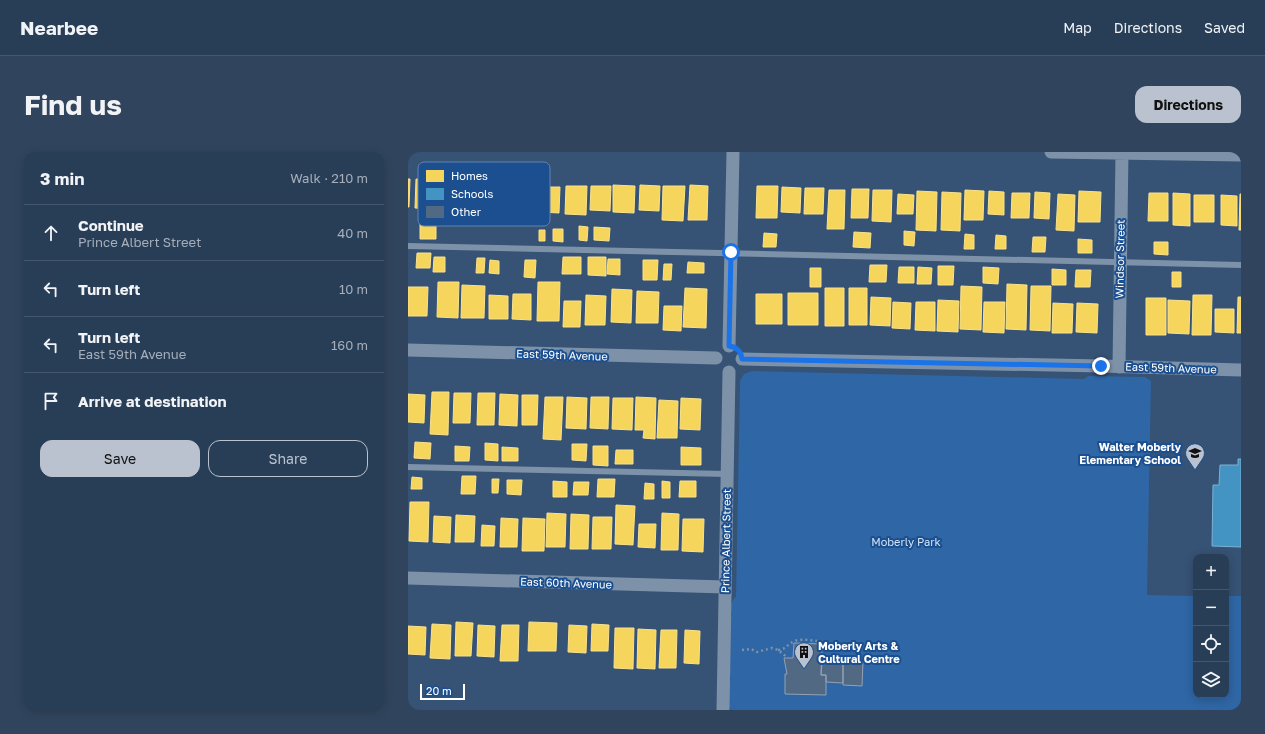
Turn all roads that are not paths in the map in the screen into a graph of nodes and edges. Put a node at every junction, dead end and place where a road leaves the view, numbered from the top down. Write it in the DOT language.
graph roads {
  1 [pos="733,152"];
  2 [pos="1051,152"];
  3 [pos="1122,153"];
  4 [pos="1241,155"];
  5 [pos="408,246"];
  6 [pos="731,252"];
  7 [pos="1120,262"];
  8 [pos="1241,265"];
  9 [pos="729,346"];
  10 [pos="408,350"];
  11 [pos="716,358"];
  12 [pos="742,359"];
  13 [pos="1119,366"];
  14 [pos="1241,370"];
  15 [pos="729,372"];
  16 [pos="408,467"];
  17 [pos="727,474"];
  18 [pos="408,578"];
  19 [pos="725,587"];
  20 [pos="723,710"];
  1 -- 6 [label="street"];
  2 -- 3 [label="street"];
  3 -- 4 [label="street"];
  3 -- 7 [label="street, Windsor Street"];
  5 -- 6 [label="lane"];
  6 -- 7 [label="lane"];
  6 -- 9 [label="street"];
  7 -- 8 [label="lane"];
  7 -- 13 [label="street, Windsor Street"];
  9 -- 11 [label="street"];
  9 -- 12 [label="street"];
  10 -- 11 [label="street, East 59th Avenue"];
  11 -- 15 [label="street"];
  12 -- 13 [label="street, East 59th Avenue"];
  12 -- 15 [label="street"];
  13 -- 14 [label="street, East 59th Avenue"];
  15 -- 17 [label="street, Prince Albert Street"];
  16 -- 17 [label="lane"];
  17 -- 19 [label="street, Prince Albert Street"];
  18 -- 19 [label="street, East 60th Avenue"];
  19 -- 20 [label="street, Prince Albert Street"];
}
